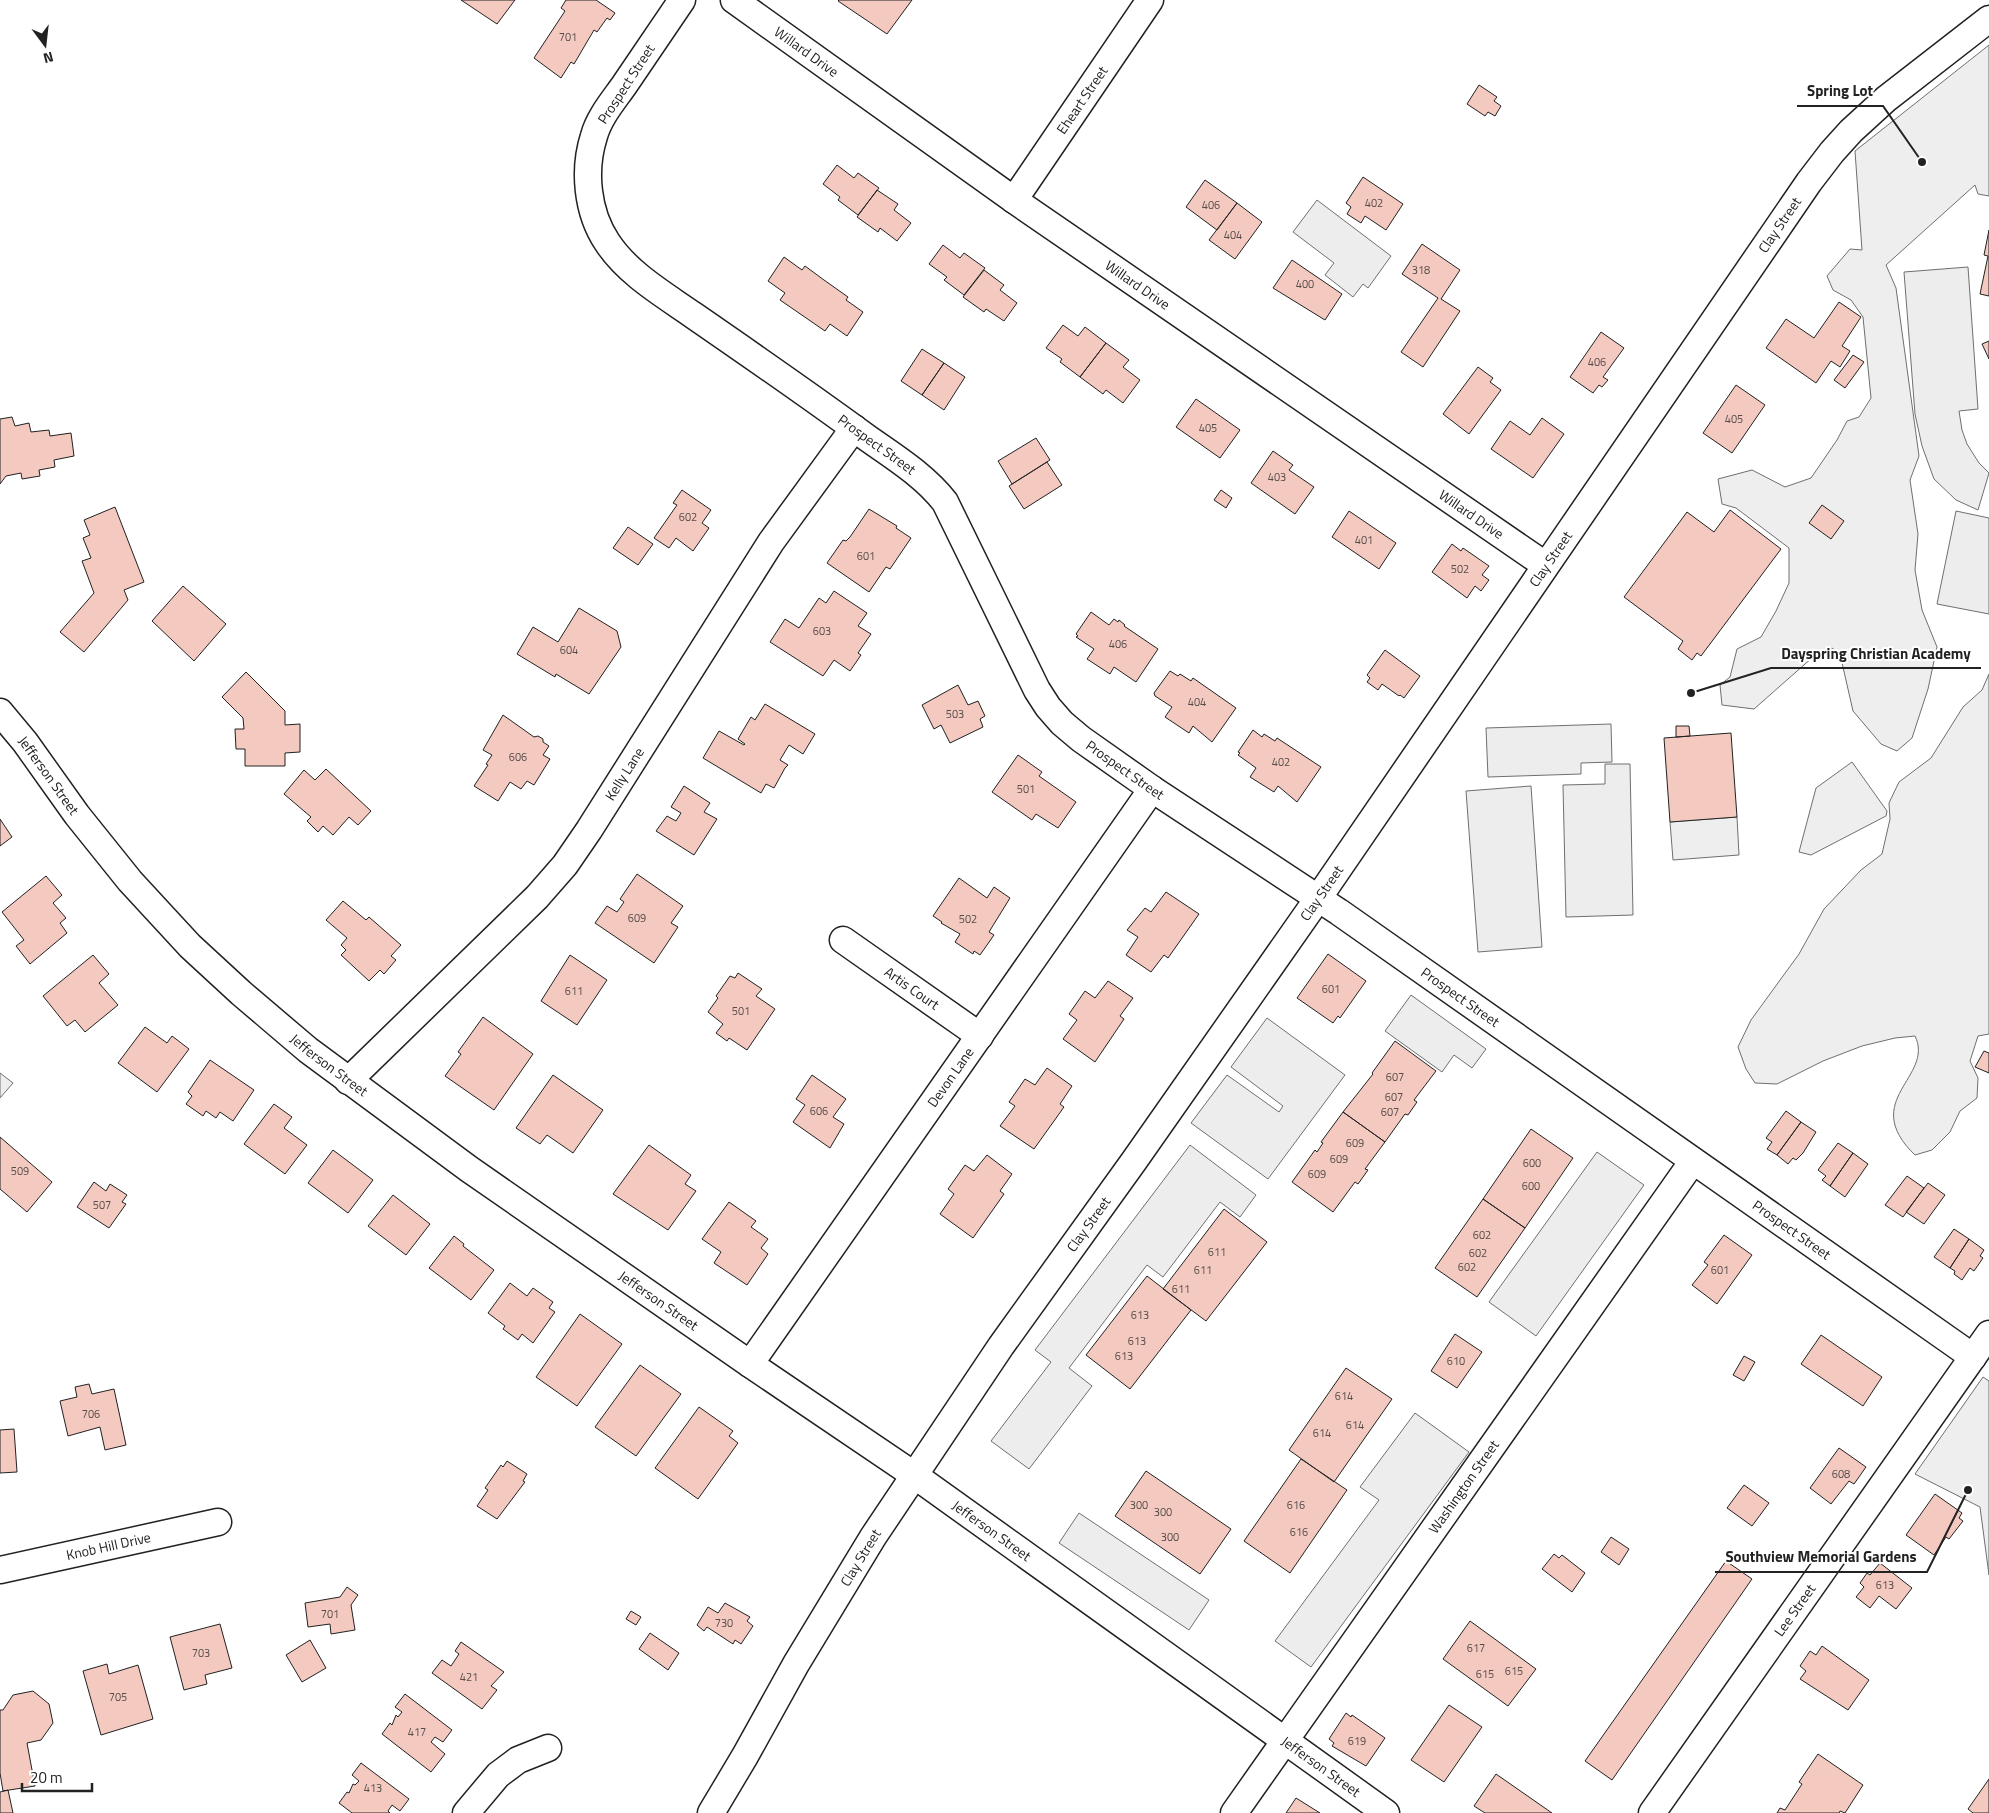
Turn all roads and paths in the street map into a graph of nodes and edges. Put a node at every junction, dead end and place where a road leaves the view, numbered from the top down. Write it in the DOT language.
graph roads {
  1 [pos="682,0"];
  2 [pos="734,0"];
  3 [pos="1150,0"];
  4 [pos="1989,19"];
  5 [pos="1014,200"];
  6 [pos="854,428"];
  7 [pos="1545,565"];
  8 [pos="0,712"];
  9 [pos="1152,789"];
  10 [pos="1319,897"];
  11 [pos="843,940"];
  12 [pos="980,1036"];
  13 [pos="348,1081"];
  14 [pos="1693,1161"];
  15 [pos="1989,1334"];
  16 [pos="1973,1357"];
  17 [pos="750,1364"];
  18 [pos="914,1475"];
  19 [pos="218,1522"];
  20 [pos="0,1570"];
  21 [pos="1285,1741"];
  22 [pos="548,1748"];
  23 [pos="466,1813"];
  24 [pos="711,1813"];
  25 [pos="1234,1813"];
  26 [pos="1386,1813"];
  27 [pos="1652,1813"];
  1 -- 6 [label="street, Prospect Street"];
  2 -- 5 [label="street, Willard Drive"];
  3 -- 5 [label="street, Eheart Street"];
  4 -- 7 [label="street, Clay Street"];
  5 -- 7 [label="street, Willard Drive"];
  6 -- 9 [label="street, Prospect Street"];
  6 -- 13 [label="street, Kelly Lane"];
  7 -- 10 [label="street, Clay Street"];
  8 -- 13 [label="street, Jefferson Street"];
  9 -- 10 [label="street, Prospect Street"];
  9 -- 12 [label="street, Devon Lane"];
  10 -- 14 [label="street, Prospect Street"];
  10 -- 18 [label="street, Clay Street"];
  11 -- 12 [label="street, Artis Court"];
  12 -- 17 [label="street, Devon Lane"];
  13 -- 17 [label="street, Jefferson Street"];
  14 -- 16 [label="street, Prospect Street"];
  14 -- 21 [label="street, Washington Street"];
  15 -- 16 [label="street, Lee Street"];
  16 -- 27 [label="street, Lee Street"];
  17 -- 18 [label="street, Jefferson Street"];
  18 -- 21 [label="street, Jefferson Street"];
  18 -- 24 [label="street, Clay Street"];
  19 -- 20 [label="street, Knob Hill Drive"];
  21 -- 25 [label="street, Washington Street"];
  21 -- 26 [label="street, Jefferson Street"];
  22 -- 23 [label="street"];
}
